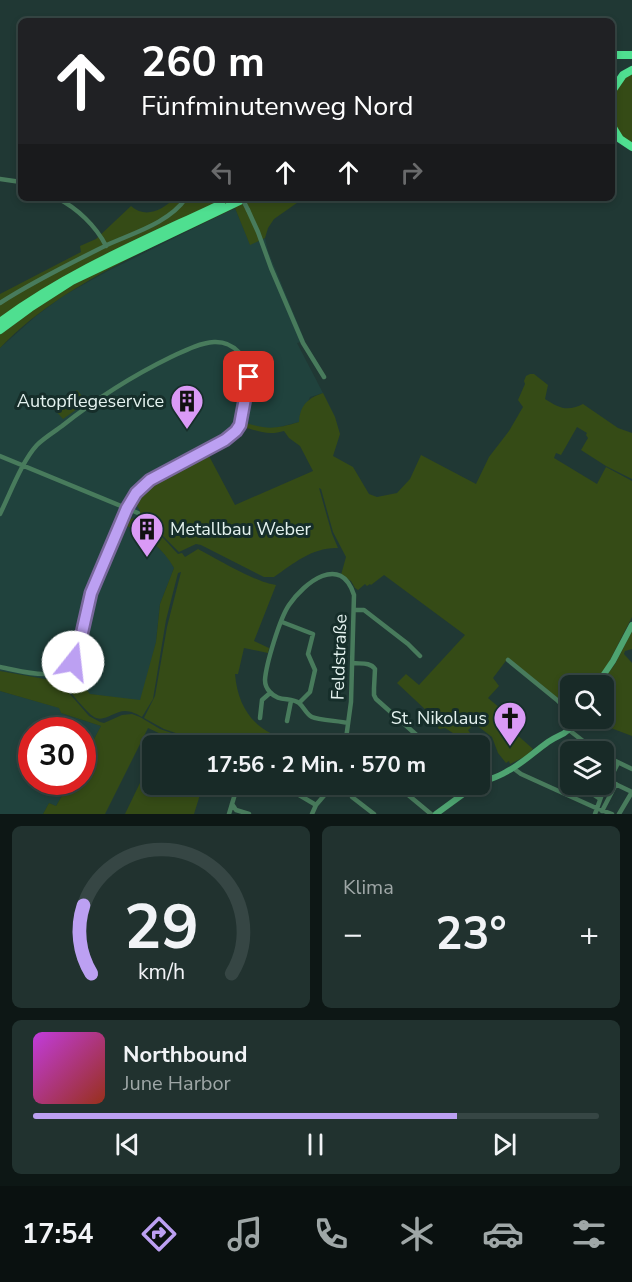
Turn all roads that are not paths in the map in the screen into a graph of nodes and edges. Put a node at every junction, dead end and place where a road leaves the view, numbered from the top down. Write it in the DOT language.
graph roads {
  1 [pos="632,55"];
  2 [pos="615,56"];
  3 [pos="632,69"];
  4 [pos="615,86"];
  5 [pos="615,131"];
  6 [pos="632,147"];
  7 [pos="0,179"];
  8 [pos="18,182"];
  9 [pos="62,201"];
  10 [pos="184,201"];
  11 [pos="228,201"];
  12 [pos="238,201"];
  13 [pos="245,201"];
  14 [pos="106,246"];
  15 [pos="0,303"];
  16 [pos="1,328"];
  17 [pos="324,377"];
  18 [pos="0,456"];
  19 [pos="23,466"];
  20 [pos="127,508"];
  21 [pos="138,513"];
  22 [pos="0,514"];
  23 [pos="355,610"];
  24 [pos="282,622"];
  25 [pos="632,625"];
  26 [pos="420,656"];
  27 [pos="508,660"];
  28 [pos="352,663"];
  29 [pos="0,667"];
  30 [pos="603,675"];
  31 [pos="270,693"];
  32 [pos="291,701"];
  33 [pos="299,703"];
  34 [pos="560,703"];
  35 [pos="260,718"];
  36 [pos="287,721"];
  37 [pos="348,723"];
  38 [pos="569,730"];
  39 [pos="346,735"];
  40 [pos="417,735"];
  41 [pos="582,741"];
  42 [pos="614,760"];
  43 [pos="618,762"];
  44 [pos="513,768"];
  45 [pos="632,769"];
  46 [pos="614,770"];
  47 [pos="490,779"];
  48 [pos="616,784"];
  49 [pos="235,795"];
  50 [pos="299,795"];
  51 [pos="325,795"];
  52 [pos="352,795"];
  53 [pos="409,795"];
  54 [pos="463,795"];
  55 [pos="594,795"];
  56 [pos="602,795"];
  57 [pos="600,799"];
  58 [pos="232,804"];
  59 [pos="316,805"];
  60 [pos="236,810"];
  61 [pos="595,811"];
  62 [pos="603,811"];
  63 [pos="229,813"];
  64 [pos="249,814"];
  65 [pos="312,814"];
  66 [pos="374,814"];
  67 [pos="431,814"];
  68 [pos="436,814"];
  69 [pos="612,814"];
  70 [pos="620,814"];
  1 -- 2 [label="highway"];
  3 -- 4 [label="highway"];
  5 -- 6 [label="highway"];
  7 -- 8 [label="street"];
  9 -- 14 [label="street"];
  10 -- 14 [label="street"];
  11 -- 16 [label="highway"];
  12 -- 16 [label="highway"];
  13 -- 17 [label="street, bridge"];
  14 -- 15 [label="street"];
  18 -- 19 [label="street"];
  19 -- 20 [label="street"];
  19 -- 20 [label="street"];
  19 -- 22 [label="street"];
  20 -- 21 [label="street"];
  20 -- 29 [label="street"];
  23 -- 24 [label="street, Feldstraße"];
  23 -- 26 [label="street"];
  23 -- 28 [label="street, Feldstraße"];
  24 -- 31 [label="street"];
  24 -- 33 [label="street"];
  25 -- 30 [label="street"];
  27 -- 34 [label="street"];
  28 -- 37 [label="street, Feldstraße"];
  28 -- 40 [label="street"];
  31 -- 32 [label="street"];
  31 -- 35 [label="street"];
  32 -- 33 [label="street"];
  32 -- 36 [label="street"];
  33 -- 37 [label="street"];
  37 -- 39 [label="street, Feldstraße"];
  38 -- 41 [label="street"];
  38 -- 44 [label="street"];
  42 -- 43 [label="street"];
  43 -- 45 [label="street"];
  43 -- 46 [label="street"];
  44 -- 47 [label="street"];
  44 -- 61 [label="street"];
  48 -- 62 [label="street"];
  48 -- 70 [label="street"];
  49 -- 58 [label="street"];
  50 -- 59 [label="street"];
  51 -- 59 [label="street"];
  52 -- 66 [label="street"];
  53 -- 67 [label="street"];
  54 -- 68 [label="street"];
  55 -- 57 [label="street"];
  56 -- 57 [label="street"];
  57 -- 61 [label="street"];
  58 -- 60 [label="street"];
  58 -- 63 [label="street"];
  59 -- 65 [label="street"];
  60 -- 63 [label="street"];
  60 -- 64 [label="street"];
  61 -- 62 [label="street"];
  62 -- 69 [label="street"];
}
